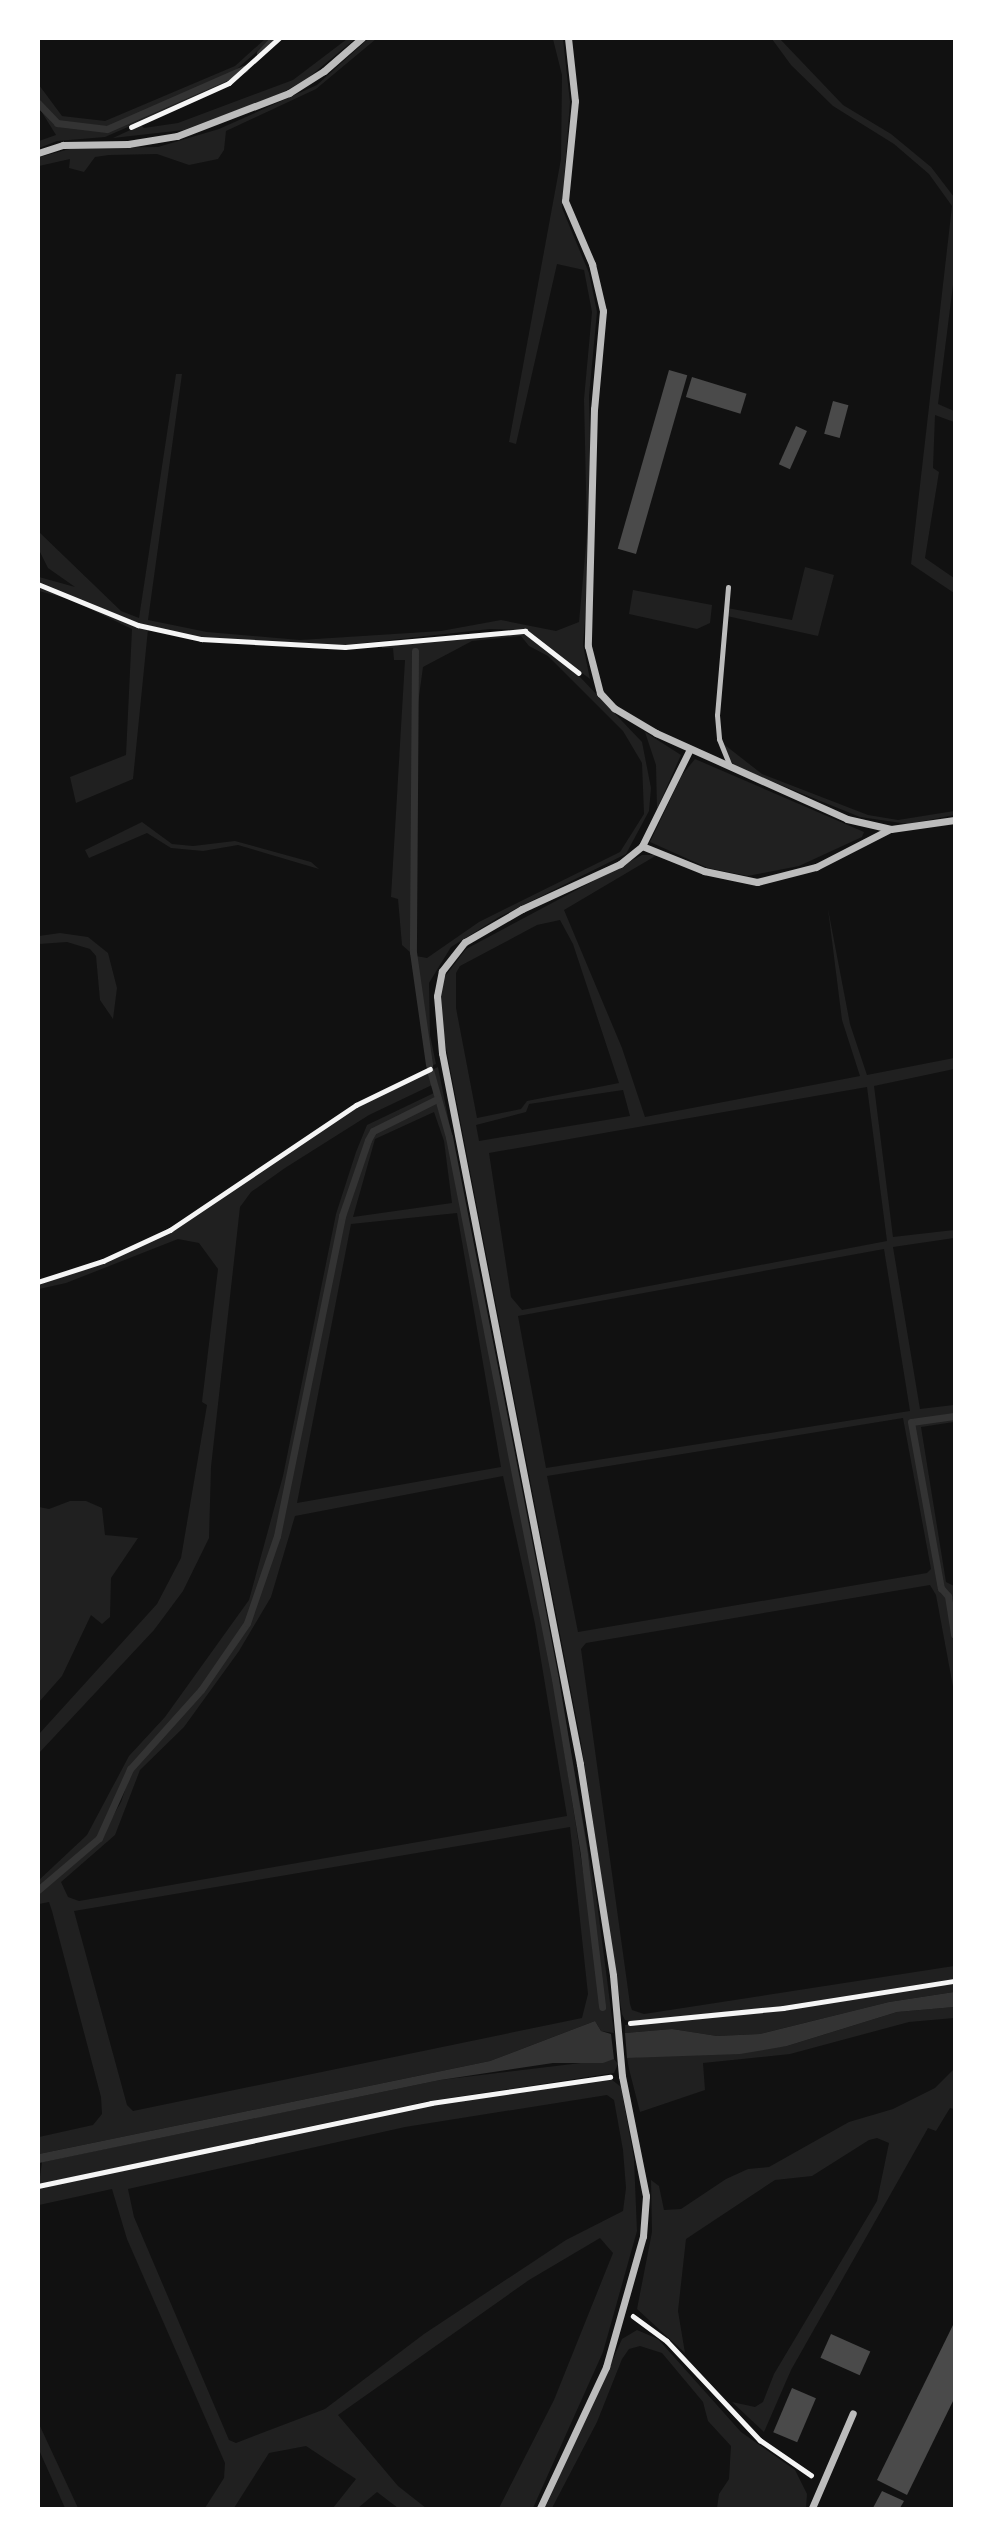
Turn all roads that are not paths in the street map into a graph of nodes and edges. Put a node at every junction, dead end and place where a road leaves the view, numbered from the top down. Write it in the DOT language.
graph roads {
  1 [pos="362,38"];
  2 [pos="568,38"];
  3 [pos="38,153"];
  4 [pos="728,587"];
  5 [pos="690,749"];
  6 [pos="732,771"];
  7 [pos="954,820"];
  8 [pos="891,829"];
  9 [pos="642,846"];
  10 [pos="853,2413"];
  11 [pos="540,2508"];
  12 [pos="812,2508"];
  1 -- 3 [label="street"];
  2 -- 5 [label="street"];
  4 -- 6 [label="lane"];
  5 -- 6 [label="street"];
  5 -- 9 [label="street"];
  6 -- 8 [label="street"];
  7 -- 8 [label="street"];
  8 -- 9 [label="street"];
  9 -- 11 [label="street"];
  10 -- 12 [label="street"];
}
